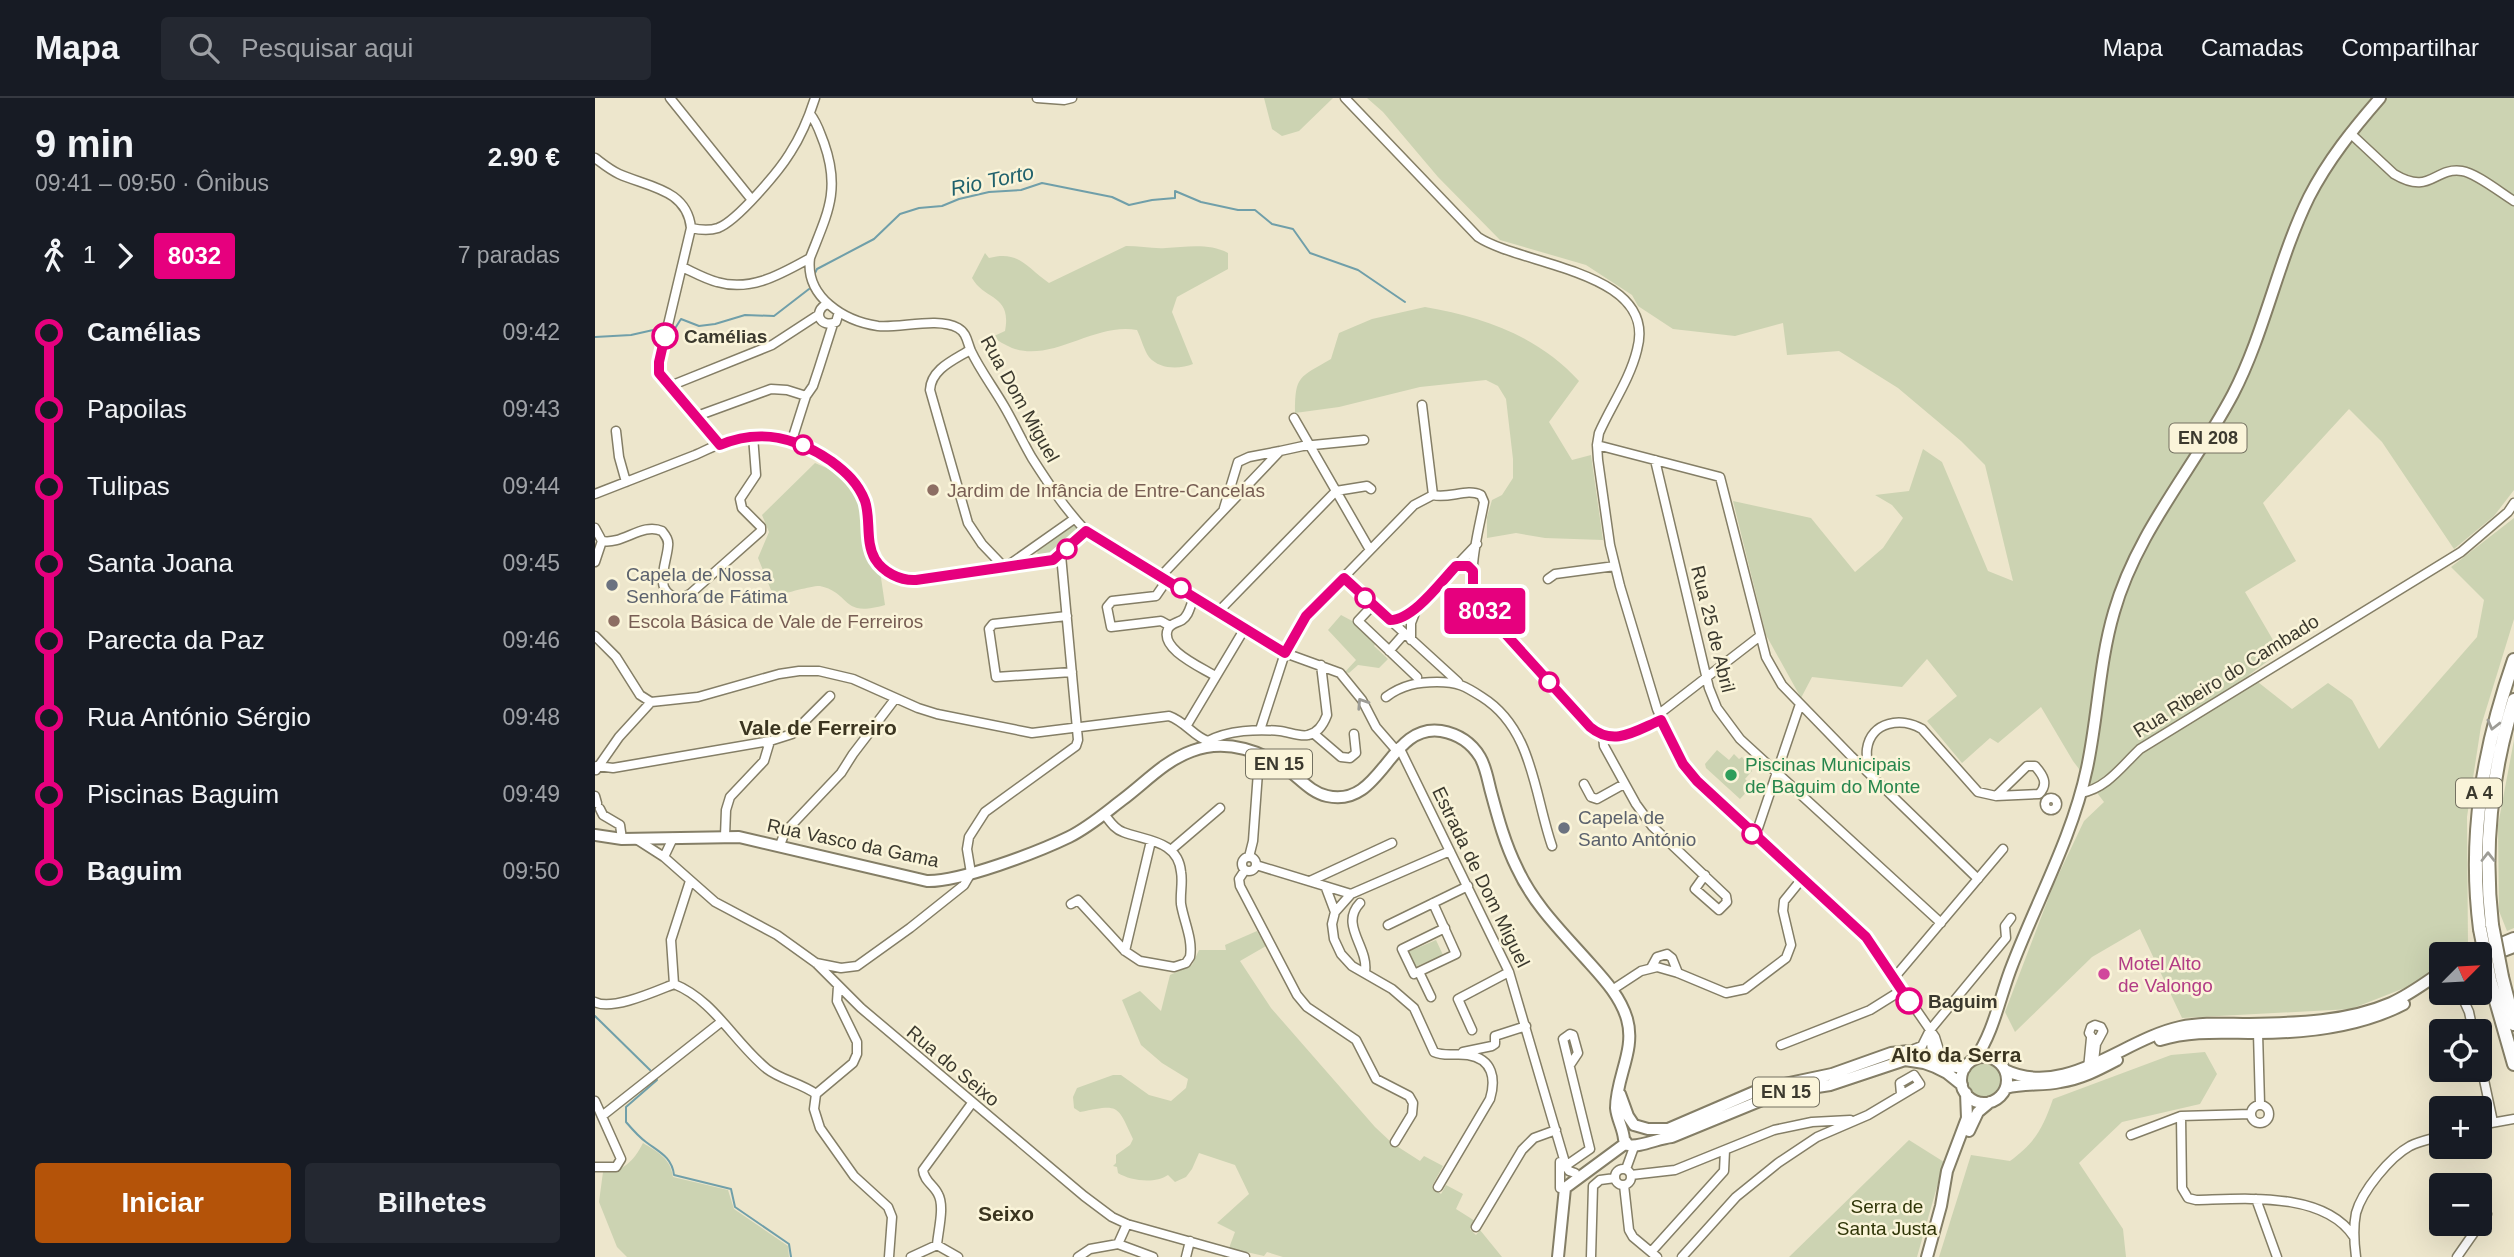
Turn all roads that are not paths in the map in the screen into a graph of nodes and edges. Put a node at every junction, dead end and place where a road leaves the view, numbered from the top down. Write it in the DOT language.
graph roads {
  1 [pos="670,98"];
  2 [pos="815,98"];
  3 [pos="1037,98"];
  4 [pos="1072,98"];
  5 [pos="1345,98"];
  6 [pos="2380,98"];
  7 [pos="810,114"];
  8 [pos="2350,133"];
  9 [pos="595,158"];
  10 [pos="752,200"];
  11 [pos="2514,201"];
  12 [pos="691,228"];
  13 [pos="810,258"];
  14 [pos="682,267"];
  15 [pos="827,304"];
  16 [pos="839,312"];
  17 [pos="818,316"];
  18 [pos="833,324"];
  19 [pos="970,349"];
  20 [pos="670,386"];
  21 [pos="806,396"];
  22 [pos="1422,405"];
  23 [pos="697,416"];
  24 [pos="1294,418"];
  25 [pos="616,431"];
  26 [pos="753,436"];
  27 [pos="792,440"];
  28 [pos="1364,440"];
  29 [pos="720,445"];
  30 [pos="1597,445"];
  31 [pos="1310,447"];
  32 [pos="1280,451"];
  33 [pos="1655,460"];
  34 [pos="626,482"];
  35 [pos="1371,489"];
  36 [pos="1336,491"];
  37 [pos="595,494"];
  38 [pos="1433,495"];
  39 [pos="2514,503"];
  40 [pos="1224,510"];
  41 [pos="1074,519"];
  42 [pos="595,528"];
  43 [pos="1086,531"];
  44 [pos="602,541"];
  45 [pos="1477,544"];
  46 [pos="1370,550"];
  47 [pos="1031,551"];
  48 [pos="1061,555"];
  49 [pos="595,562"];
  50 [pos="1035,563"];
  51 [pos="1456,566"];
  52 [pos="1615,566"];
  53 [pos="1005,568"];
  54 [pos="1473,571"];
  55 [pos="1164,578"];
  56 [pos="1344,578"];
  57 [pos="1548,579"];
  58 [pos="1195,596"];
  59 [pos="1373,605"];
  60 [pos="1417,607"];
  61 [pos="1219,611"];
  62 [pos="1067,616"];
  63 [pos="1390,620"];
  64 [pos="1170,626"];
  65 [pos="1245,628"];
  66 [pos="595,636"];
  67 [pos="1760,636"];
  68 [pos="1408,637"];
  69 [pos="1389,651"];
  70 [pos="1285,653"];
  71 [pos="2514,660"];
  72 [pos="1321,665"];
  73 [pos="1072,672"];
  74 [pos="1215,676"];
  75 [pos="1417,677"];
  76 [pos="1707,677"];
  77 [pos="1458,682"];
  78 [pos="830,696"];
  79 [pos="1386,698"];
  80 [pos="895,699"];
  81 [pos="2514,700"];
  82 [pos="651,702"];
  83 [pos="1800,704"];
  84 [pos="1660,717"];
  85 [pos="1187,725"];
  86 [pos="1076,728"];
  87 [pos="1260,730"];
  88 [pos="1313,733"];
  89 [pos="1354,734"];
  90 [pos="1603,736"];
  91 [pos="770,741"];
  92 [pos="1209,744"];
  93 [pos="1398,748"];
  94 [pos="1867,749"];
  95 [pos="1851,756"];
  96 [pos="596,767"];
  97 [pos="1258,772"];
  98 [pos="1776,772"];
  99 [pos="1868,772"];
  100 [pos="1584,783"];
  101 [pos="1624,784"];
  102 [pos="2081,793"];
  103 [pos="1996,796"];
  104 [pos="597,803"];
  105 [pos="1220,808"];
  106 [pos="1104,814"];
  107 [pos="595,835"];
  108 [pos="725,836"];
  109 [pos="1755,837"];
  110 [pos="607,838"];
  111 [pos="636,838"];
  112 [pos="667,838"];
  113 [pos="622,839"];
  114 [pos="1151,841"];
  115 [pos="1392,843"];
  116 [pos="595,845"];
  117 [pos="780,845"];
  118 [pos="1552,846"];
  119 [pos="1172,849"];
  120 [pos="2003,849"];
  121 [pos="1450,851"];
  122 [pos="663,855"];
  123 [pos="1249,857"];
  124 [pos="1256,865"];
  125 [pos="1245,870"];
  126 [pos="971,873"];
  127 [pos="1705,875"];
  128 [pos="1978,879"];
  129 [pos="1801,880"];
  130 [pos="690,881"];
  131 [pos="1310,881"];
  132 [pos="1468,886"];
  133 [pos="1325,888"];
  134 [pos="1351,894"];
  135 [pos="1360,903"];
  136 [pos="1433,903"];
  137 [pos="1071,904"];
  138 [pos="1335,912"];
  139 [pos="2011,918"];
  140 [pos="1941,923"];
  141 [pos="1388,925"];
  142 [pos="2486,927"];
  143 [pos="1445,928"];
  144 [pos="2514,938"];
  145 [pos="2492,947"];
  146 [pos="2514,947"];
  147 [pos="1125,951"];
  148 [pos="2492,955"];
  149 [pos="816,963"];
  150 [pos="1651,968"];
  151 [pos="1419,971"];
  152 [pos="1365,972"];
  153 [pos="1509,972"];
  154 [pos="1678,973"];
  155 [pos="1894,978"];
  156 [pos="2496,978"];
  157 [pos="2429,980"];
  158 [pos="674,984"];
  159 [pos="838,986"];
  160 [pos="2429,988"];
  161 [pos="1612,990"];
  162 [pos="1902,990"];
  163 [pos="1431,997"];
  164 [pos="595,1002"];
  165 [pos="1997,1012"];
  166 [pos="721,1022"];
  167 [pos="2514,1024"];
  168 [pos="1526,1026"];
  169 [pos="2254,1028"];
  170 [pos="1472,1030"];
  171 [pos="1930,1030"];
  172 [pos="1780,1045"];
  173 [pos="1909,1051"];
  174 [pos="1457,1054"];
  175 [pos="1975,1059"];
  176 [pos="1937,1060"];
  177 [pos="2094,1064"];
  178 [pos="2514,1064"];
  179 [pos="1570,1065"];
  180 [pos="2002,1067"];
  181 [pos="1965,1068"];
  182 [pos="2484,1082"];
  183 [pos="2006,1088"];
  184 [pos="1964,1089"];
  185 [pos="1619,1091"];
  186 [pos="816,1094"];
  187 [pos="1901,1094"];
  188 [pos="595,1101"];
  189 [pos="1990,1102"];
  190 [pos="972,1103"];
  191 [pos="2260,1104"];
  192 [pos="2251,1114"];
  193 [pos="602,1116"];
  194 [pos="2181,1116"];
  195 [pos="2514,1118"];
  196 [pos="1853,1120"];
  197 [pos="1812,1122"];
  198 [pos="2493,1122"];
  199 [pos="1638,1126"];
  200 [pos="1556,1129"];
  201 [pos="2131,1135"];
  202 [pos="1817,1137"];
  203 [pos="2429,1139"];
  204 [pos="1630,1140"];
  205 [pos="1395,1142"];
  206 [pos="1725,1150"];
  207 [pos="595,1167"];
  208 [pos="1567,1169"];
  209 [pos="1629,1172"];
  210 [pos="1615,1178"];
  211 [pos="1624,1185"];
  212 [pos="1438,1187"];
  213 [pos="1945,1188"];
  214 [pos="2256,1199"];
  215 [pos="2357,1210"];
  216 [pos="2335,1216"];
  217 [pos="1560,1223"];
  218 [pos="1127,1224"];
  219 [pos="1476,1227"];
  220 [pos="2472,1236"];
  221 [pos="2354,1237"];
  222 [pos="1190,1241"];
  223 [pos="1118,1244"];
  224 [pos="937,1245"];
  225 [pos="1654,1254"];
  226 [pos="889,1257"];
  227 [pos="911,1257"];
  228 [pos="958,1257"];
  229 [pos="1078,1257"];
  230 [pos="1153,1257"];
  231 [pos="1186,1257"];
  232 [pos="1245,1257"];
  233 [pos="1558,1257"];
  234 [pos="1591,1257"];
  235 [pos="1682,1257"];
  236 [pos="1927,1257"];
  237 [pos="2277,1257"];
  238 [pos="2356,1257"];
  239 [pos="2457,1257"];
  1 -- 10 [label="street"];
  2 -- 7 [label="street"];
  3 -- 4 [label="street"];
  5 -- 30 [label="street"];
  6 -- 8 [label="main road, EN 208"];
  7 -- 10 [label="street"];
  7 -- 13 [label="street"];
  8 -- 11 [label="street"];
  8 -- 102 [label="main road, EN 208"];
  9 -- 12 [label="street"];
  10 -- 12 [label="street"];
  12 -- 14 [label="street"];
  13 -- 14 [label="street"];
  13 -- 15 [label="street"];
  14 -- 20 [label="street"];
  15 -- 16 [label="street"];
  15 -- 17 [label="street"];
  16 -- 18 [label="street"];
  16 -- 19 [label="street, Rua Dom Miguel"];
  17 -- 18 [label="street"];
  17 -- 20 [label="street"];
  18 -- 21 [label="street"];
  19 -- 41 [label="street, Rua Dom Miguel"];
  19 -- 53 [label="street"];
  20 -- 23 [label="street"];
  21 -- 23 [label="street"];
  21 -- 27 [label="street"];
  22 -- 38 [label="street"];
  23 -- 29 [label="street"];
  24 -- 31 [label="street"];
  25 -- 34 [label="street"];
  26 -- 27 [label="street"];
  26 -- 29 [label="street"];
  26 -- 44 [label="street"];
  27 -- 53 [label="street"];
  28 -- 31 [label="street"];
  29 -- 34 [label="street"];
  30 -- 33 [label="street"];
  30 -- 52 [label="street"];
  31 -- 32 [label="street"];
  31 -- 36 [label="street"];
  32 -- 40 [label="street"];
  32 -- 40 [label="street"];
  33 -- 67 [label="street"];
  33 -- 76 [label="street, Rua 25 de Abril"];
  34 -- 37 [label="street"];
  35 -- 36 [label="street"];
  36 -- 46 [label="street"];
  36 -- 61 [label="street"];
  38 -- 45 [label="street"];
  38 -- 46 [label="street"];
  39 -- 102 [label="street, Rua Ribeiro do Cambado"];
  40 -- 55 [label="street"];
  41 -- 43 [label="street, Rua Dom Miguel"];
  41 -- 47 [label="street"];
  42 -- 44 [label="street"];
  43 -- 48 [label="street"];
  43 -- 55 [label="street"];
  44 -- 49 [label="street"];
  45 -- 51 [label="street"];
  45 -- 54 [label="street"];
  46 -- 56 [label="street"];
  47 -- 50 [label="street"];
  47 -- 53 [label="street"];
  48 -- 50 [label="street"];
  48 -- 62 [label="street"];
  50 -- 53 [label="street"];
  51 -- 54 [label="street"];
  51 -- 60 [label="street"];
  52 -- 57 [label="street"];
  52 -- 84 [label="street"];
  54 -- 90 [label="street"];
  55 -- 58 [label="street"];
  55 -- 64 [label="street"];
  56 -- 59 [label="street"];
  56 -- 70 [label="street"];
  58 -- 61 [label="street"];
  58 -- 64 [label="street"];
  59 -- 63 [label="street"];
  59 -- 69 [label="street"];
  60 -- 63 [label="street"];
  60 -- 68 [label="street"];
  61 -- 65 [label="street"];
  62 -- 73 [label="street"];
  62 -- 73 [label="street"];
  63 -- 68 [label="street"];
  64 -- 74 [label="street"];
  65 -- 70 [label="street"];
  65 -- 74 [label="street"];
  66 -- 82 [label="street"];
  67 -- 76 [label="street"];
  67 -- 83 [label="street"];
  68 -- 69 [label="street"];
  68 -- 77 [label="street"];
  69 -- 75 [label="street"];
  70 -- 72 [label="street"];
  70 -- 87 [label="street"];
  71 -- 142 [label="highway, A 4, one-way"];
  72 -- 88 [label="street"];
  93 -- 72 [label="street, one-way"];
  73 -- 86 [label="street"];
  74 -- 85 [label="street"];
  76 -- 84 [label="street"];
  76 -- 98 [label="street, Rua 25 de Abril"];
  77 -- 79 [label="street"];
  77 -- 118 [label="street"];
  78 -- 91 [label="street"];
  80 -- 82 [label="street"];
  80 -- 86 [label="street"];
  80 -- 117 [label="street"];
  142 -- 81 [label="highway, A 4, one-way"];
  82 -- 96 [label="street"];
  83 -- 95 [label="street"];
  83 -- 98 [label="street"];
  84 -- 90 [label="street"];
  84 -- 109 [label="street"];
  85 -- 86 [label="street"];
  85 -- 92 [label="street"];
  86 -- 126 [label="street"];
  87 -- 88 [label="street"];
  87 -- 92 [label="street"];
  88 -- 89 [label="street"];
  90 -- 101 [label="street"];
  91 -- 96 [label="street"];
  91 -- 108 [label="street"];
  92 -- 93 [label="main road, Rua Vasco da Gama / EN 15"];
  92 -- 106 [label="main road, Rua Vasco da Gama / EN 15"];
  93 -- 121 [label="street, Estrada de Dom Miguel"];
  93 -- 161 [label="main road, Rua Vasco da Gama / EN 15"];
  94 -- 95 [label="street"];
  94 -- 99 [label="street"];
  94 -- 103 [label="street"];
  95 -- 99 [label="street"];
  97 -- 123 [label="street"];
  98 -- 109 [label="street"];
  98 -- 140 [label="street, Rua 25 de Abril"];
  99 -- 128 [label="street"];
  100 -- 101 [label="street"];
  101 -- 127 [label="street"];
  102 -- 165 [label="main road, EN 208"];
  103 -- 103 [label="street"];
  104 -- 113 [label="street"];
  105 -- 119 [label="street"];
  106 -- 114 [label="street"];
  106 -- 126 [label="main road, Rua Vasco da Gama / EN 15"];
  107 -- 110 [label="main road, Rua Vasco da Gama / EN 15"];
  108 -- 112 [label="main road, Rua Vasco da Gama / EN 15"];
  108 -- 117 [label="main road, Rua Vasco da Gama / EN 15"];
  109 -- 129 [label="street"];
  110 -- 113 [label="main road, Rua Vasco da Gama / EN 15"];
  110 -- 116 [label="street"];
  111 -- 112 [label="main road, Rua Vasco da Gama / EN 15"];
  111 -- 113 [label="main road, Rua Vasco da Gama / EN 15"];
  111 -- 122 [label="street, Rua do Seixo"];
  112 -- 122 [label="street"];
  114 -- 119 [label="street"];
  114 -- 147 [label="street"];
  115 -- 131 [label="street"];
  117 -- 126 [label="main road, Rua Vasco da Gama / EN 15"];
  119 -- 147 [label="street"];
  120 -- 128 [label="street"];
  121 -- 132 [label="street, Estrada de Dom Miguel"];
  121 -- 134 [label="street"];
  122 -- 130 [label="street, Rua do Seixo"];
  123 -- 124 [label="street"];
  123 -- 125 [label="street"];
  124 -- 125 [label="street"];
  124 -- 131 [label="street"];
  125 -- 205 [label="street"];
  126 -- 149 [label="street"];
  128 -- 140 [label="street"];
  129 -- 154 [label="street"];
  129 -- 155 [label="street"];
  130 -- 149 [label="street, Rua do Seixo"];
  130 -- 158 [label="street"];
  131 -- 133 [label="street"];
  132 -- 136 [label="street"];
  132 -- 153 [label="street, Estrada de Dom Miguel"];
  133 -- 134 [label="street"];
  133 -- 138 [label="street"];
  134 -- 138 [label="street"];
  135 -- 152 [label="street"];
  136 -- 141 [label="street"];
  136 -- 143 [label="street"];
  137 -- 147 [label="street"];
  138 -- 152 [label="street"];
  139 -- 171 [label="street"];
  140 -- 155 [label="street"];
  142 -- 156 [label="highway, A 4, bridge"];
  143 -- 151 [label="street"];
  143 -- 151 [label="street"];
  144 -- 145 [label="main road"];
  146 -- 148 [label="main road"];
  149 -- 159 [label="street, Rua do Seixo"];
  150 -- 154 [label="street"];
  150 -- 154 [label="street"];
  150 -- 161 [label="street"];
  151 -- 163 [label="street"];
  152 -- 174 [label="street"];
  153 -- 168 [label="street, Estrada de Dom Miguel"];
  153 -- 170 [label="street"];
  155 -- 162 [label="street"];
  156 -- 167 [label="highway, A 4"];
  156 -- 178 [label="highway, A 4"];
  157 -- 169 [label="main road"];
  158 -- 164 [label="street"];
  158 -- 166 [label="street"];
  159 -- 186 [label="street"];
  159 -- 190 [label="street, Rua do Seixo"];
  160 -- 169 [label="main road"];
  161 -- 185 [label="main road, Rua Vasco da Gama / EN 15"];
  162 -- 171 [label="street"];
  162 -- 172 [label="street"];
  165 -- 175 [label="main road, EN 208"];
  165 -- 180 [label="main road, EN 208"];
  166 -- 186 [label="street"];
  166 -- 193 [label="street"];
  168 -- 174 [label="street"];
  168 -- 200 [label="street, Estrada de Dom Miguel"];
  169 -- 177 [label="main road"];
  169 -- 177 [label="main road"];
  169 -- 191 [label="street"];
  171 -- 173 [label="street"];
  171 -- 176 [label="street"];
  173 -- 176 [label="main road, EN 15"];
  173 -- 199 [label="main road, EN 15"];
  174 -- 212 [label="street"];
  175 -- 180 [label="main road"];
  175 -- 181 [label="main road"];
  176 -- 181 [label="main road, EN 15"];
  176 -- 184 [label="main road, EN 15"];
  176 -- 204 [label="main road, EN 15"];
  177 -- 177 [label="street"];
  177 -- 180 [label="main road"];
  177 -- 183 [label="main road"];
  179 -- 208 [label="street"];
  180 -- 183 [label="main road"];
  181 -- 184 [label="main road"];
  182 -- 198 [label="street"];
  183 -- 189 [label="main road"];
  184 -- 189 [label="main road"];
  184 -- 213 [label="main road"];
  185 -- 199 [label="main road"];
  185 -- 204 [label="main road, Rua Vasco da Gama / EN 15"];
  186 -- 226 [label="street"];
  187 -- 196 [label="street"];
  188 -- 193 [label="street"];
  189 -- 213 [label="main road"];
  190 -- 218 [label="street, Rua do Seixo"];
  190 -- 224 [label="street"];
  191 -- 192 [label="street"];
  191 -- 192 [label="street"];
  192 -- 194 [label="street"];
  193 -- 207 [label="street"];
  194 -- 201 [label="street"];
  194 -- 214 [label="street"];
  195 -- 198 [label="street"];
  196 -- 197 [label="street"];
  196 -- 202 [label="street"];
  197 -- 202 [label="street"];
  197 -- 206 [label="street"];
  199 -- 204 [label="main road"];
  199 -- 204 [label="main road"];
  200 -- 208 [label="street, Estrada de Dom Miguel"];
  200 -- 219 [label="street"];
  202 -- 235 [label="street"];
  203 -- 215 [label="street"];
  204 -- 208 [label="main road"];
  204 -- 209 [label="street"];
  204 -- 217 [label="main road"];
  206 -- 209 [label="street"];
  206 -- 225 [label="street"];
  208 -- 217 [label="main road"];
  209 -- 210 [label="street"];
  209 -- 211 [label="street"];
  210 -- 211 [label="street"];
  210 -- 234 [label="street"];
  211 -- 225 [label="street"];
  213 -- 236 [label="main road"];
  214 -- 216 [label="street"];
  214 -- 237 [label="street"];
  215 -- 216 [label="street"];
  215 -- 221 [label="street"];
  216 -- 221 [label="street"];
  217 -- 233 [label="main road"];
  218 -- 222 [label="street, Rua do Seixo"];
  218 -- 223 [label="street"];
  220 -- 239 [label="street"];
  221 -- 238 [label="street"];
  222 -- 231 [label="street"];
  222 -- 232 [label="street, Rua do Seixo"];
  223 -- 229 [label="street"];
  223 -- 230 [label="street"];
  224 -- 227 [label="street"];
  224 -- 228 [label="street"];
}
